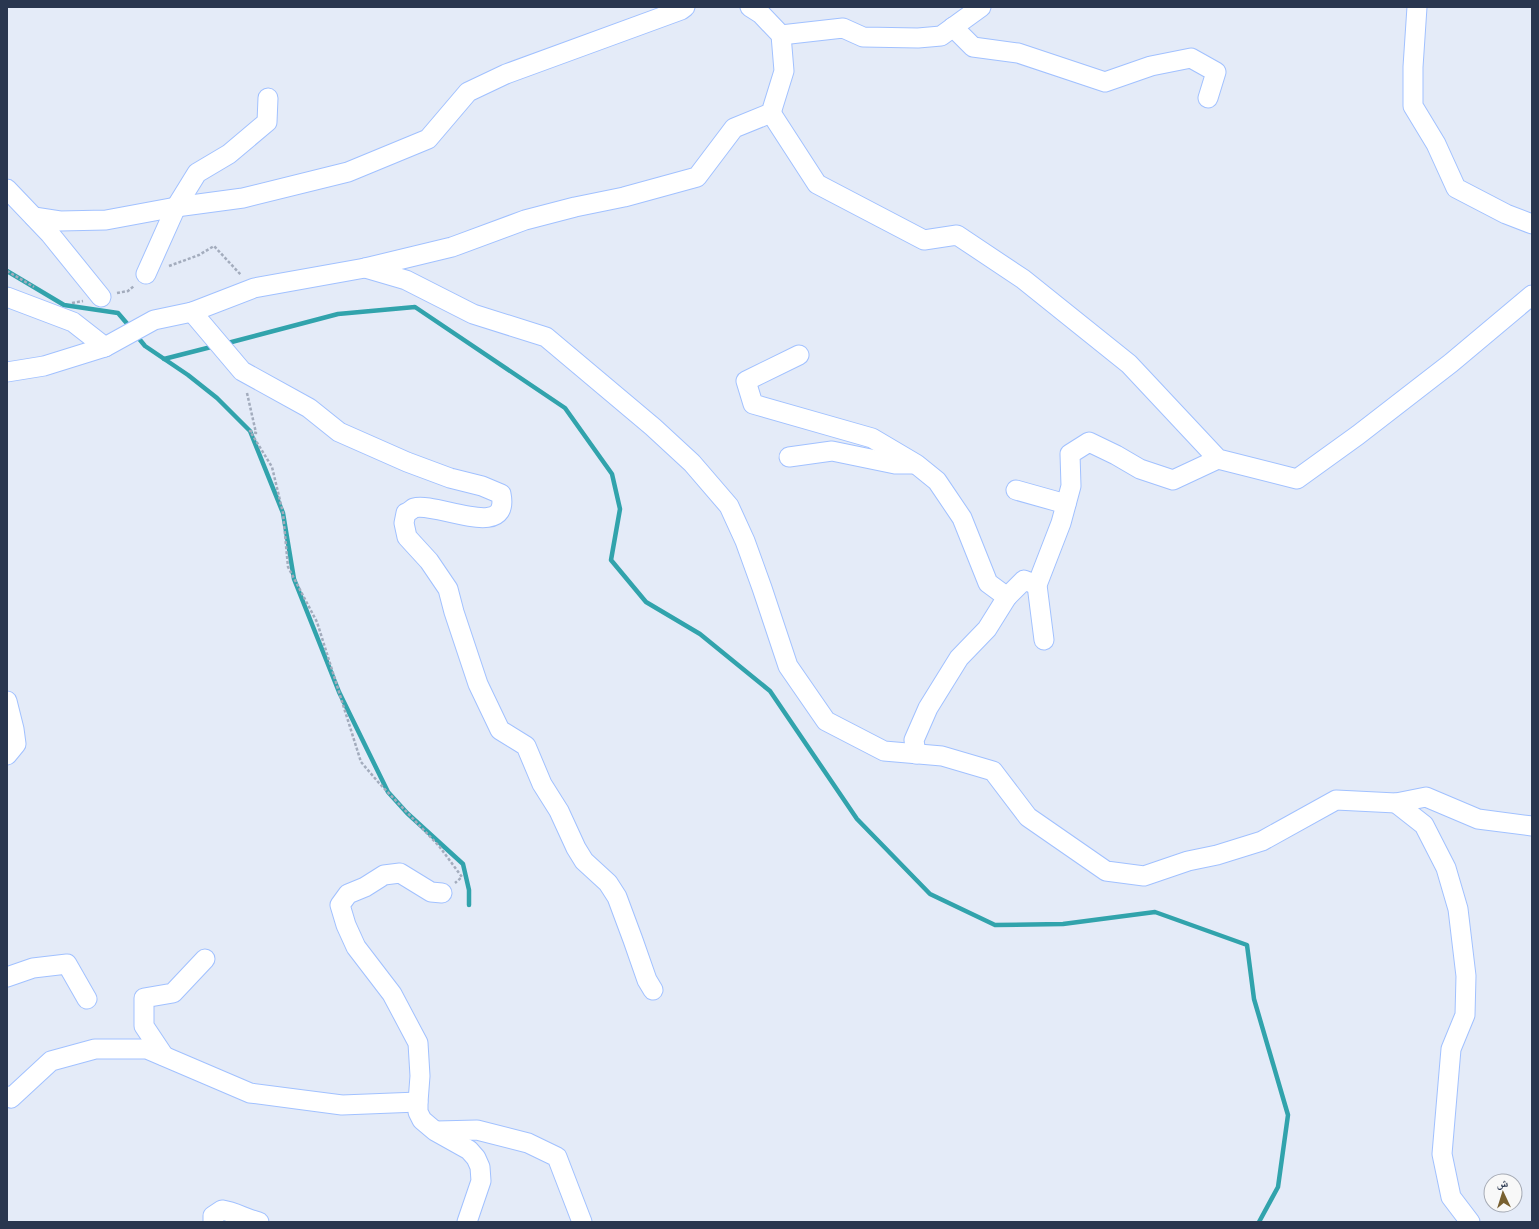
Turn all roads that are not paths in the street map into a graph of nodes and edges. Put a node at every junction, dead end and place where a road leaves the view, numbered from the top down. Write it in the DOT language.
graph roads {
  1 [pos="685,7"];
  2 [pos="750,7"];
  3 [pos="981,7"];
  4 [pos="1417,7"];
  5 [pos="953,27"];
  6 [pos="781,35"];
  7 [pos="268,98"];
  8 [pos="1208,98"];
  9 [pos="771,113"];
  10 [pos="7,189"];
  11 [pos="176,207"];
  12 [pos="34,217"];
  13 [pos="1532,224"];
  14 [pos="365,268"];
  15 [pos="146,274"];
  16 [pos="1532,295"];
  17 [pos="7,297"];
  18 [pos="101,297"];
  19 [pos="192,312"];
  20 [pos="109,344"];
  21 [pos="798,355"];
  22 [pos="7,372"];
  23 [pos="789,457"];
  24 [pos="1218,459"];
  25 [pos="916,464"];
  26 [pos="1016,490"];
  27 [pos="1066,504"];
  28 [pos="1037,585"];
  29 [pos="1007,597"];
  30 [pos="1044,640"];
  31 [pos="7,701"];
  32 [pos="916,754"];
  33 [pos="7,755"];
  34 [pos="1396,803"];
  35 [pos="1532,826"];
  36 [pos="442,893"];
  37 [pos="205,959"];
  38 [pos="7,977"];
  39 [pos="653,990"];
  40 [pos="87,999"];
  41 [pos="164,1056"];
  42 [pos="7,1096"];
  43 [pos="418,1102"];
  44 [pos="435,1131"];
  45 [pos="213,1222"];
  46 [pos="259,1222"];
  47 [pos="467,1222"];
  48 [pos="582,1222"];
  49 [pos="1470,1222"];
  1 -- 11 [label="street"];
  2 -- 6 [label="street"];
  3 -- 5 [label="street"];
  4 -- 13 [label="street"];
  5 -- 6 [label="street"];
  5 -- 8 [label="street"];
  6 -- 9 [label="street"];
  7 -- 11 [label="street"];
  9 -- 14 [label="street"];
  9 -- 24 [label="street"];
  10 -- 12 [label="street"];
  11 -- 12 [label="street"];
  11 -- 15 [label="street"];
  12 -- 18 [label="street"];
  14 -- 19 [label="street"];
  14 -- 32 [label="street"];
  16 -- 24 [label="street"];
  17 -- 20 [label="street"];
  19 -- 20 [label="street"];
  19 -- 39 [label="street"];
  20 -- 22 [label="street"];
  21 -- 25 [label="street"];
  23 -- 25 [label="street"];
  24 -- 27 [label="street"];
  25 -- 29 [label="street"];
  26 -- 27 [label="street"];
  27 -- 28 [label="street"];
  28 -- 29 [label="street"];
  28 -- 30 [label="street"];
  29 -- 32 [label="street"];
  31 -- 33 [label="street"];
  32 -- 34 [label="street"];
  34 -- 35 [label="street"];
  34 -- 49 [label="street"];
  36 -- 43 [label="street"];
  37 -- 41 [label="street"];
  38 -- 40 [label="street"];
  41 -- 42 [label="street"];
  41 -- 43 [label="street"];
  43 -- 44 [label="street"];
  44 -- 47 [label="street"];
  44 -- 48 [label="street"];
  45 -- 46 [label="street"];
}
